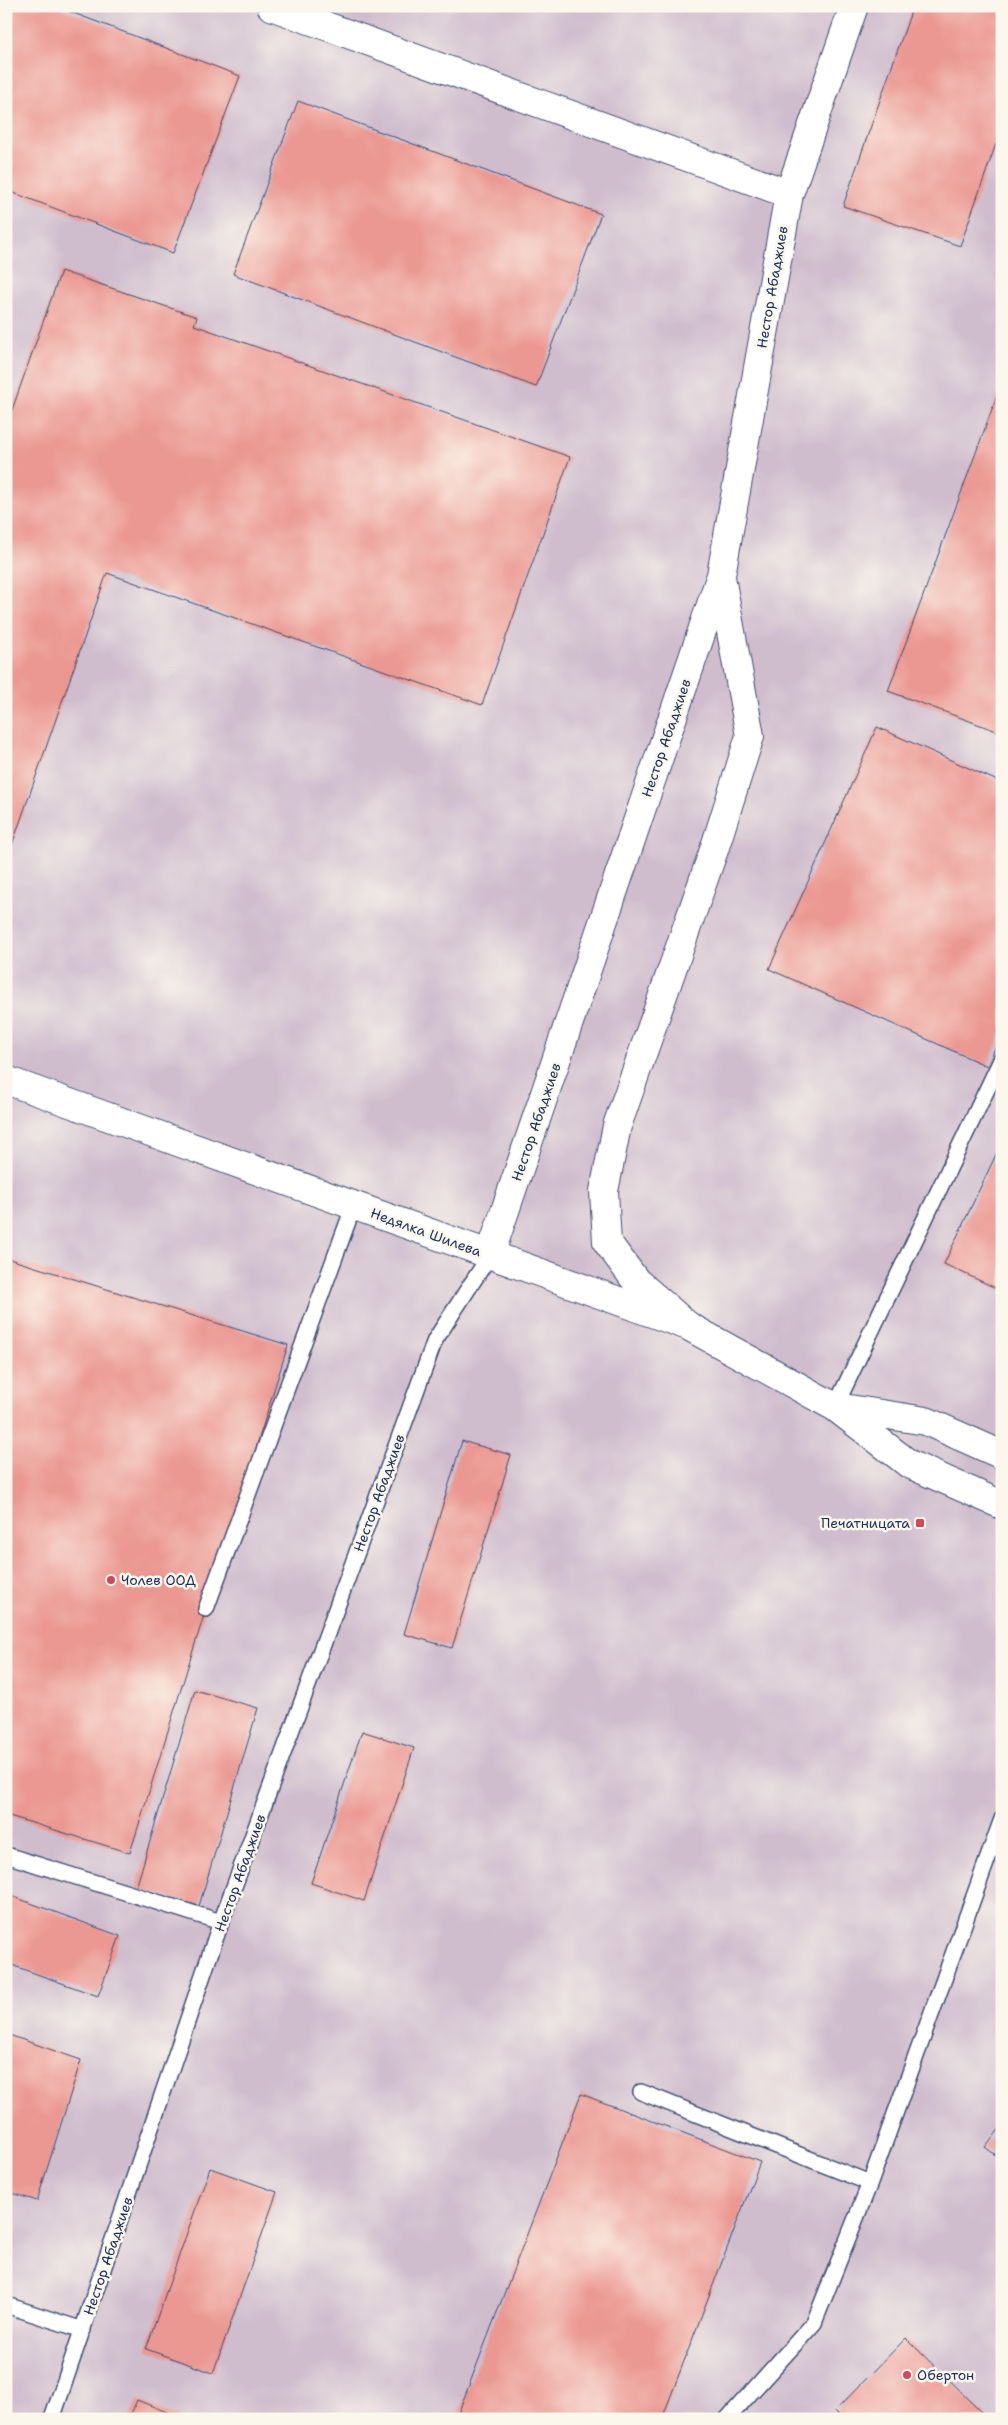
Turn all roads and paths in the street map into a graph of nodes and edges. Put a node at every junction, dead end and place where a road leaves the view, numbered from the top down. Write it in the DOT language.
graph roads {
  1 [pos="271,6"];
  2 [pos="854,6"];
  3 [pos="789,194"];
  4 [pos="721,575"];
  5 [pos="1002,1058"];
  6 [pos="6,1080"];
  7 [pos="354,1205"];
  8 [pos="490,1255"];
  9 [pos="688,1326"];
  10 [pos="835,1407"];
  11 [pos="1002,1455"];
  12 [pos="1002,1505"];
  13 [pos="206,1609"];
  14 [pos="1002,1820"];
  15 [pos="6,1856"];
  16 [pos="221,1922"];
  17 [pos="642,2092"];
  18 [pos="870,2183"];
  19 [pos="6,2304"];
  20 [pos="83,2330"];
  21 [pos="52,2419"];
  22 [pos="726,2419"];
  1 -- 3 [label="street"];
  2 -- 3 [label="street, Нестор Абаджиев"];
  3 -- 4 [label="street, Нестор Абаджиев"];
  4 -- 8 [label="street, Нестор Абаджиев"];
  4 -- 9 [label="street, Нестор Абаджиев"];
  5 -- 10 [label="lane"];
  6 -- 7 [label="street, Недялка Шилева"];
  7 -- 8 [label="street, Недялка Шилева"];
  7 -- 13 [label="lane"];
  8 -- 9 [label="street, Недялка Шилева"];
  8 -- 16 [label="lane, Нестор Абаджиев"];
  9 -- 10 [label="street, Недялка Шилева"];
  10 -- 11 [label="street, Недялка Шилева"];
  10 -- 12 [label="street, Недялка Шилева"];
  14 -- 18 [label="lane"];
  15 -- 16 [label="lane"];
  16 -- 20 [label="lane, Нестор Абаджиев"];
  17 -- 18 [label="lane"];
  18 -- 22 [label="lane"];
  19 -- 20 [label="lane"];
  20 -- 21 [label="lane, Нестор Абаджиев"];
}
